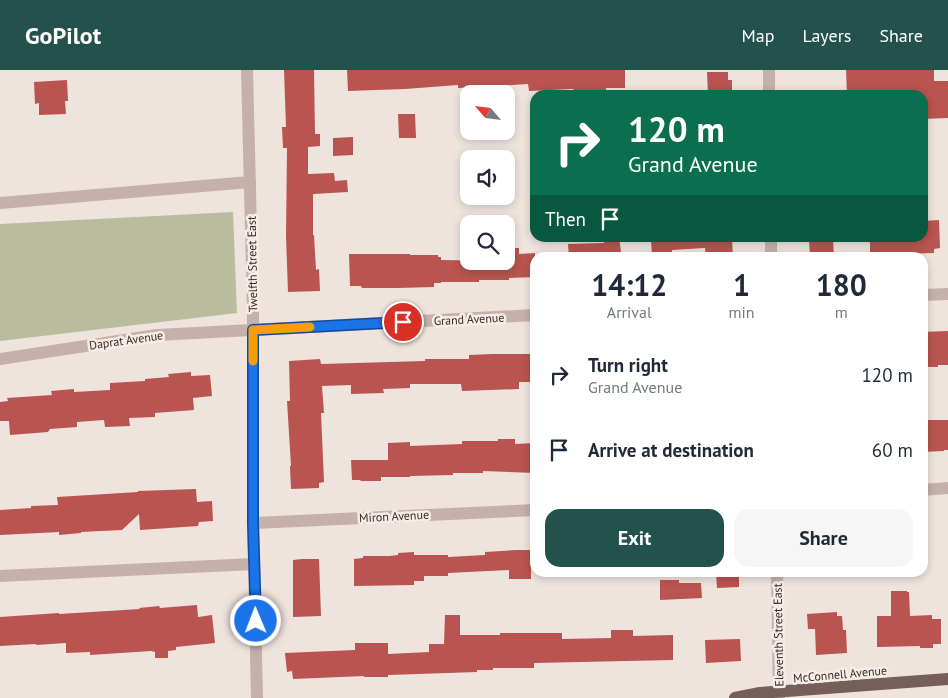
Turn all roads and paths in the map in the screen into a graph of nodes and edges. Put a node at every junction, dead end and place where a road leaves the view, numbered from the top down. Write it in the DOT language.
graph roads {
  1 [pos="247,70"];
  2 [pos="769,70"];
  3 [pos="769,90"];
  4 [pos="250,182"];
  5 [pos="0,203"];
  6 [pos="948,294"];
  7 [pos="928,295"];
  8 [pos="530,315"];
  9 [pos="253,330"];
  10 [pos="0,359"];
  11 [pos="948,488"];
  12 [pos="928,490"];
  13 [pos="530,510"];
  14 [pos="253,523"];
  15 [pos="254,564"];
  16 [pos="0,576"];
  17 [pos="777,577"];
  18 [pos="948,679"];
  19 [pos="779,695"];
  20 [pos="257,698"];
  21 [pos="735,698"];
  1 -- 4 [label="street, Twelfth Street East"];
  2 -- 3 [label="street"];
  4 -- 5 [label="street"];
  4 -- 9 [label="street, Twelfth Street East"];
  6 -- 7 [label="street"];
  8 -- 9 [label="street, Grand Avenue"];
  9 -- 10 [label="street, Daprat Avenue"];
  9 -- 14 [label="street, Twelfth Street East"];
  11 -- 12 [label="street"];
  13 -- 14 [label="street, Miron Avenue"];
  14 -- 15 [label="street, Twelfth Street East"];
  15 -- 16 [label="street"];
  15 -- 20 [label="street, Twelfth Street East"];
  17 -- 19 [label="street, Eleventh Street East"];
  18 -- 19 [label="main road, McConnell Avenue"];
  19 -- 21 [label="main road, McConnell Avenue"];
}
